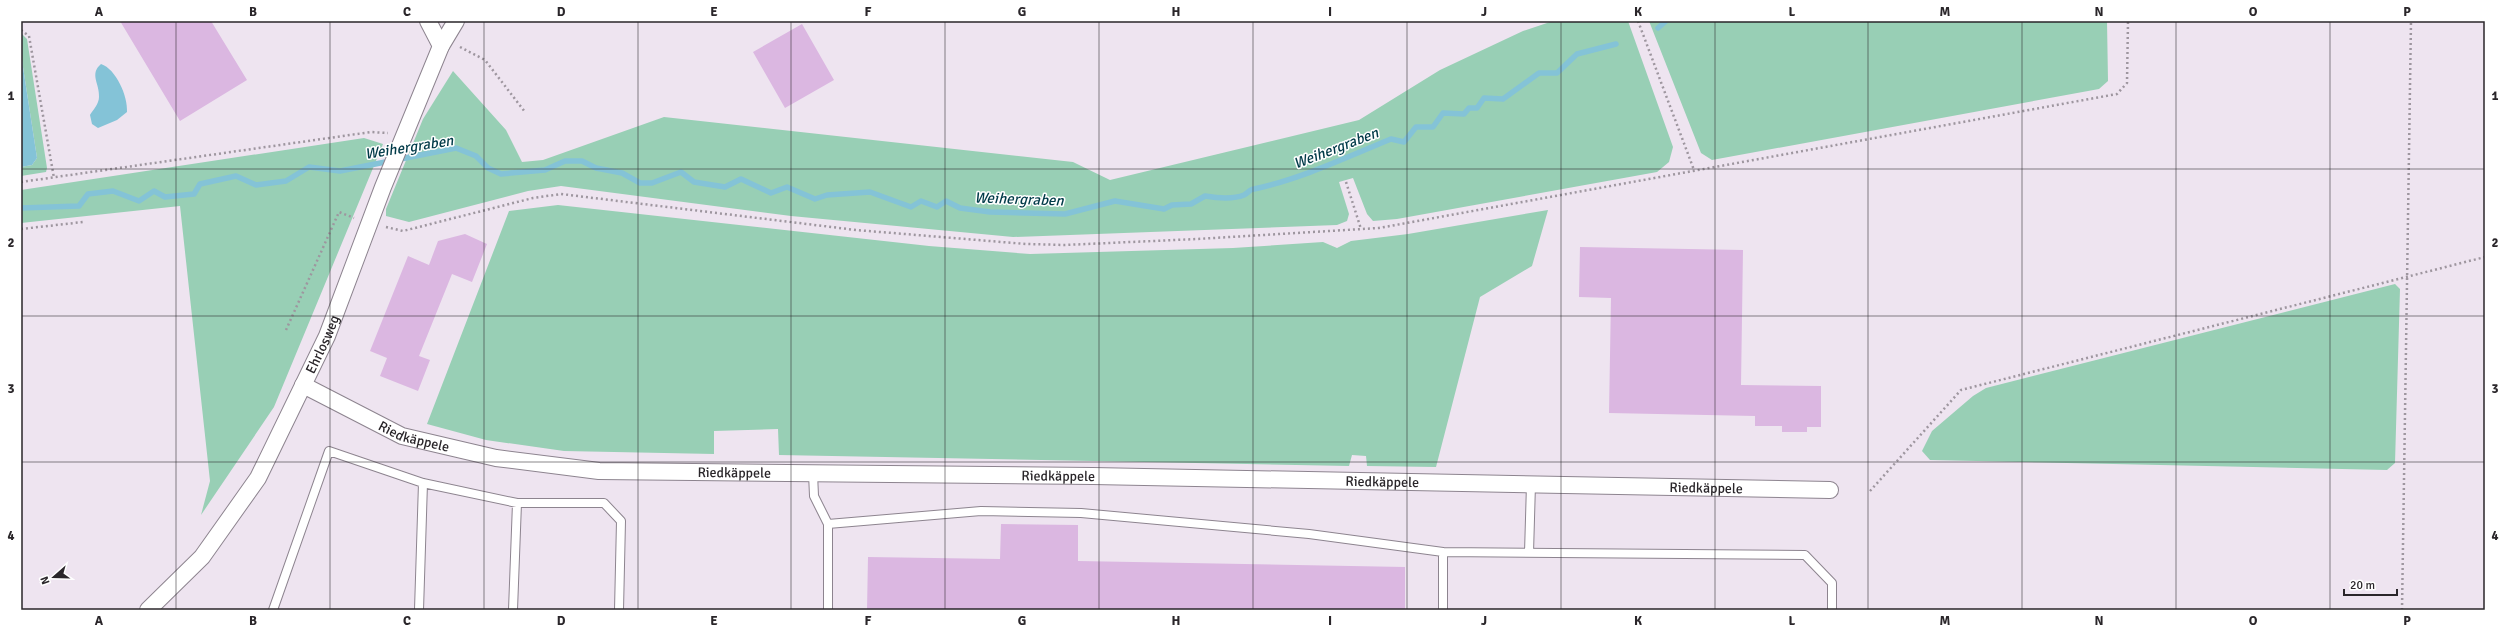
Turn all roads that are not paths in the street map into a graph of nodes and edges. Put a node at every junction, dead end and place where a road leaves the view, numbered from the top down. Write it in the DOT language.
graph roads {
  1 [pos="428,21"];
  2 [pos="456,21"];
  3 [pos="444,41"];
  4 [pos="303,386"];
  5 [pos="813,474"];
  6 [pos="423,483"];
  7 [pos="1531,484"];
  8 [pos="1830,490"];
  9 [pos="517,503"];
  10 [pos="828,524"];
  11 [pos="1443,552"];
  12 [pos="1529,553"];
  13 [pos="148,610"];
  14 [pos="273,610"];
  15 [pos="419,610"];
  16 [pos="513,610"];
  17 [pos="619,610"];
  18 [pos="828,610"];
  19 [pos="1443,610"];
  20 [pos="1832,610"];
  1 -- 3 [label="street"];
  2 -- 3 [label="street, Ehrlosweg"];
  3 -- 4 [label="street, Ehrlosweg"];
  4 -- 5 [label="street, Riedkäppele"];
  4 -- 13 [label="street, Ehrlosweg"];
  5 -- 7 [label="street, Riedkäppele"];
  5 -- 10 [label="lane"];
  6 -- 9 [label="lane"];
  6 -- 14 [label="lane"];
  6 -- 15 [label="lane"];
  7 -- 8 [label="street, Riedkäppele"];
  7 -- 12 [label="lane"];
  9 -- 16 [label="lane"];
  9 -- 17 [label="lane"];
  10 -- 11 [label="lane"];
  10 -- 18 [label="lane"];
  11 -- 12 [label="lane"];
  11 -- 19 [label="lane"];
  12 -- 20 [label="lane"];
}
